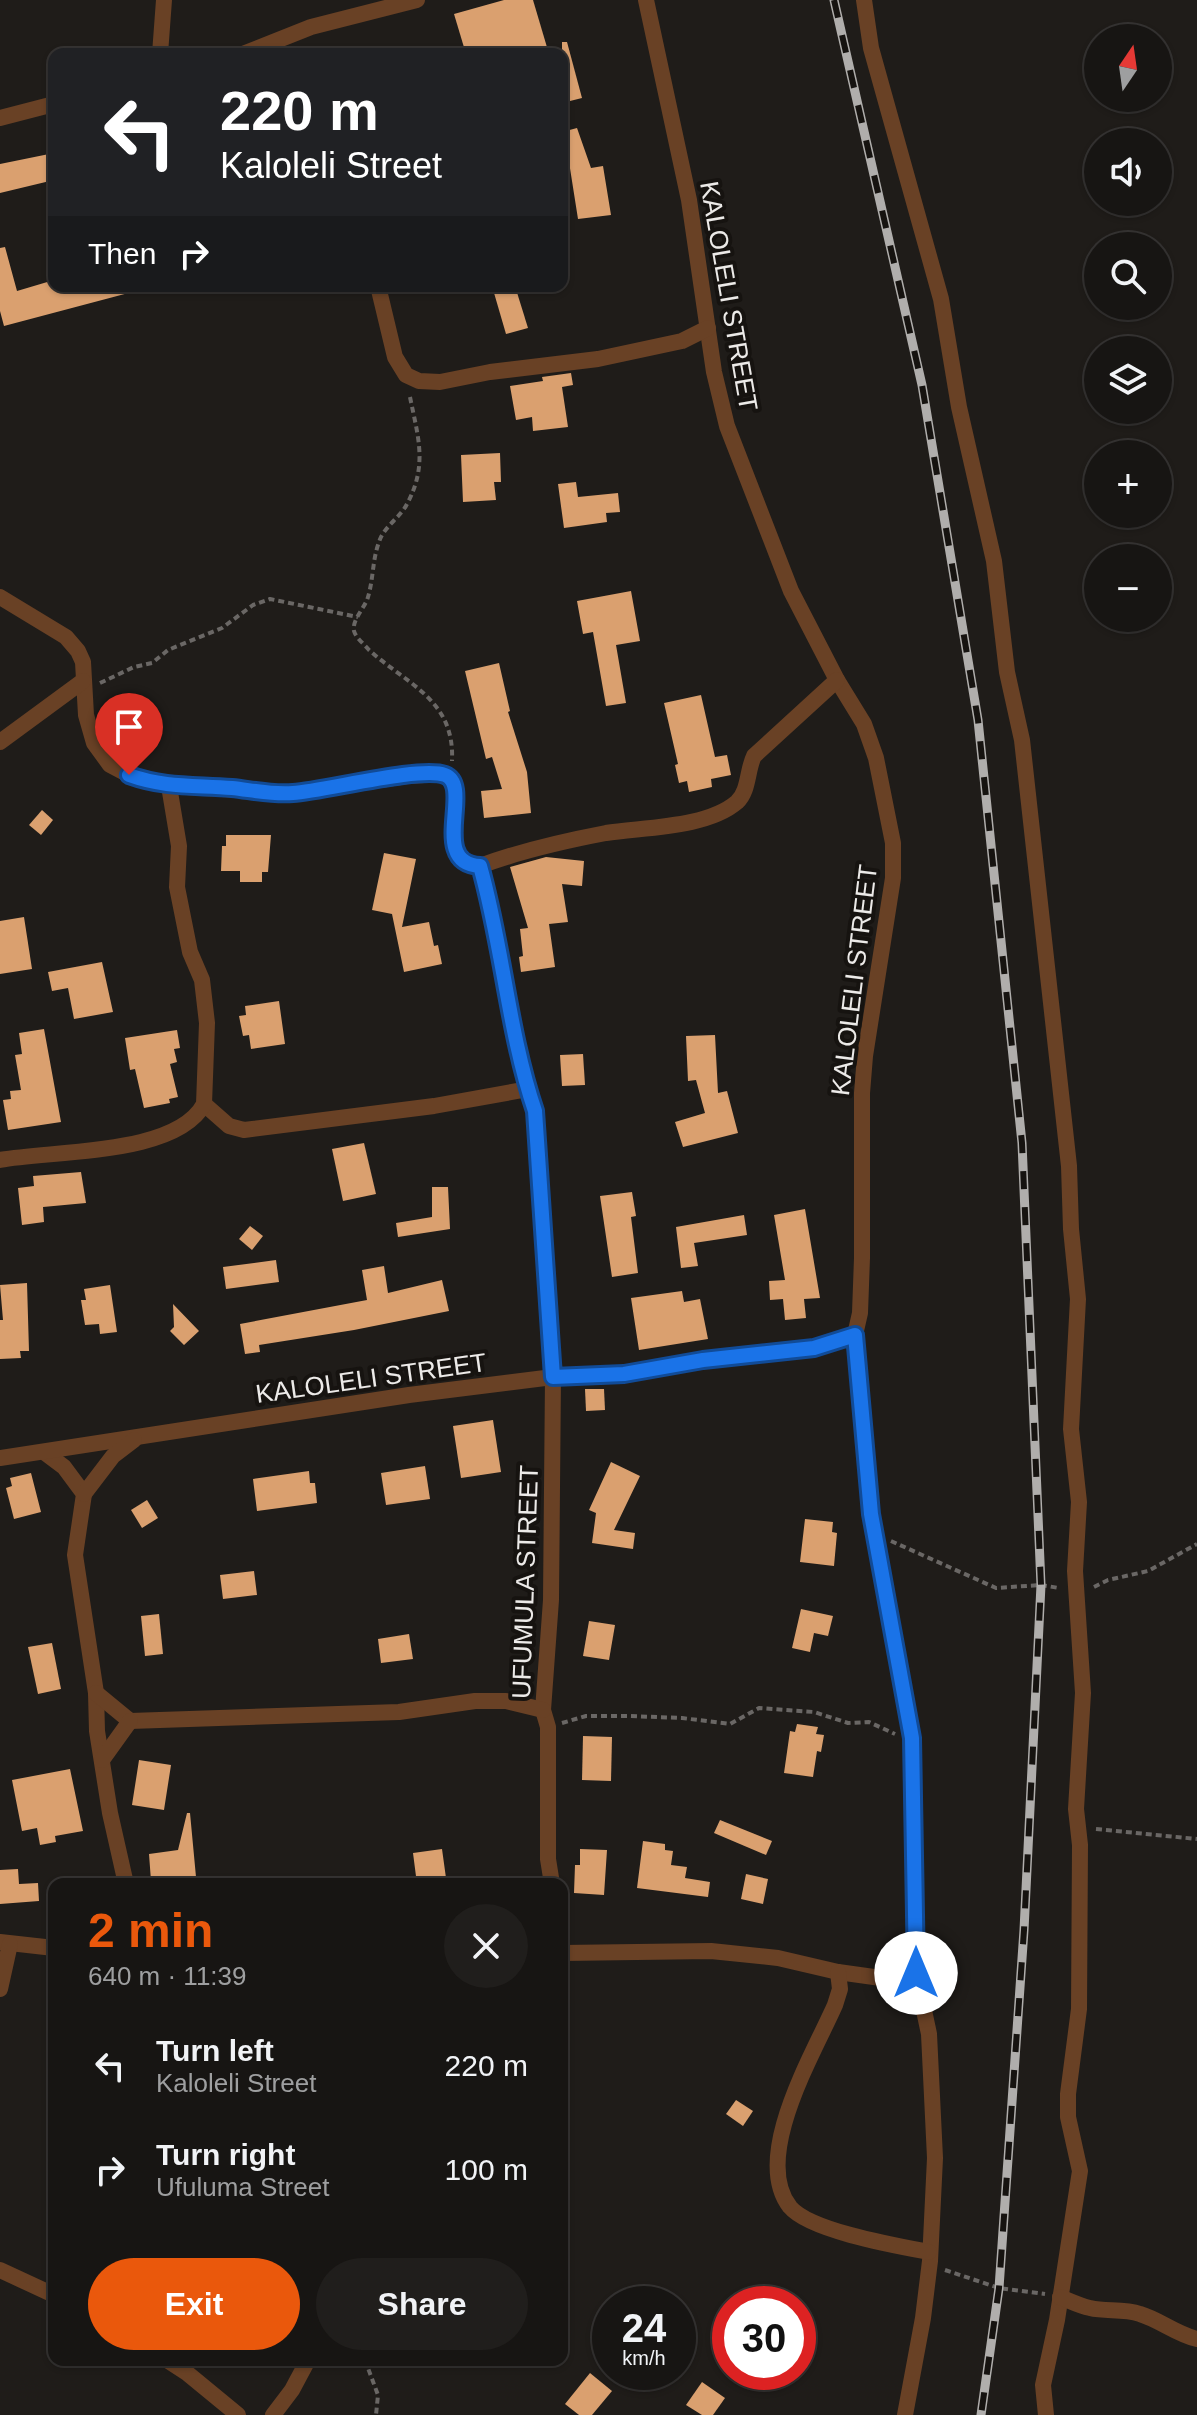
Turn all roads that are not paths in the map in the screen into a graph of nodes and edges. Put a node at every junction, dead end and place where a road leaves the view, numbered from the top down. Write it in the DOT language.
graph roads {
  1 [pos="164,0"];
  2 [pos="417,0"];
  3 [pos="646,0"];
  4 [pos="864,0"];
  5 [pos="160,48"];
  6 [pos="259,48"];
  7 [pos="48,106"];
  8 [pos="0,118"];
  9 [pos="379,292"];
  10 [pos="708,328"];
  11 [pos="0,597"];
  12 [pos="837,680"];
  13 [pos="83,686"];
  14 [pos="0,742"];
  15 [pos="169,786"];
  16 [pos="480,866"];
  17 [pos="528,1089"];
  18 [pos="204,1104"];
  19 [pos="0,1160"];
  20 [pos="855,1335"];
  21 [pos="553,1377"];
  22 [pos="138,1437"];
  23 [pos="44,1452"];
  24 [pos="0,1458"];
  25 [pos="84,1494"];
  26 [pos="96,1693"];
  27 [pos="543,1710"];
  28 [pos="130,1721"];
  29 [pos="102,1760"];
  30 [pos="125,1878"];
  31 [pos="551,1878"];
  32 [pos="5,1943"];
  33 [pos="48,1947"];
  34 [pos="568,1953"];
  35 [pos="838,1972"];
  36 [pos="916,1973"];
  37 [pos="0,1989"];
  38 [pos="929,2257"];
  39 [pos="0,2270"];
  40 [pos="48,2292"];
  41 [pos="1060,2297"];
  42 [pos="1197,2339"];
  43 [pos="176,2366"];
  44 [pos="305,2366"];
  45 [pos="238,2415"];
  46 [pos="273,2415"];
  47 [pos="905,2415"];
  48 [pos="1046,2415"];
  1 -- 5 [label="street"];
  2 -- 6 [label="street"];
  3 -- 10 [label="street, KALOLELI STREET"];
  4 -- 41 [label="street"];
  7 -- 8 [label="street"];
  9 -- 10 [label="street"];
  10 -- 12 [label="street, KALOLELI STREET"];
  11 -- 13 [label="street"];
  12 -- 16 [label="street"];
  12 -- 20 [label="street, KALOLELI STREET"];
  13 -- 14 [label="street"];
  13 -- 15 [label="street"];
  15 -- 16 [label="street"];
  15 -- 18 [label="street"];
  16 -- 17 [label="street, UFUMULA STREET"];
  17 -- 18 [label="street"];
  17 -- 21 [label="street, UFUMULA STREET"];
  18 -- 19 [label="street"];
  20 -- 21 [label="street, KALOLELI STREET"];
  20 -- 36 [label="street"];
  21 -- 22 [label="street, KALOLELI STREET"];
  21 -- 27 [label="street, UFUMULA STREET"];
  22 -- 23 [label="street, KALOLELI STREET"];
  22 -- 25 [label="street"];
  23 -- 24 [label="street, KALOLELI STREET"];
  23 -- 25 [label="street"];
  25 -- 26 [label="street"];
  26 -- 28 [label="street"];
  26 -- 29 [label="street"];
  27 -- 28 [label="street"];
  27 -- 31 [label="street, UFUMULA STREET"];
  28 -- 29 [label="street"];
  29 -- 30 [label="street"];
  32 -- 33 [label="street"];
  32 -- 37 [label="street"];
  34 -- 35 [label="street"];
  35 -- 36 [label="street"];
  35 -- 38 [label="street"];
  36 -- 38 [label="street"];
  38 -- 47 [label="street"];
  39 -- 40 [label="street"];
  41 -- 42 [label="street"];
  41 -- 48 [label="street"];
  43 -- 45 [label="street"];
  44 -- 46 [label="street"];
}
